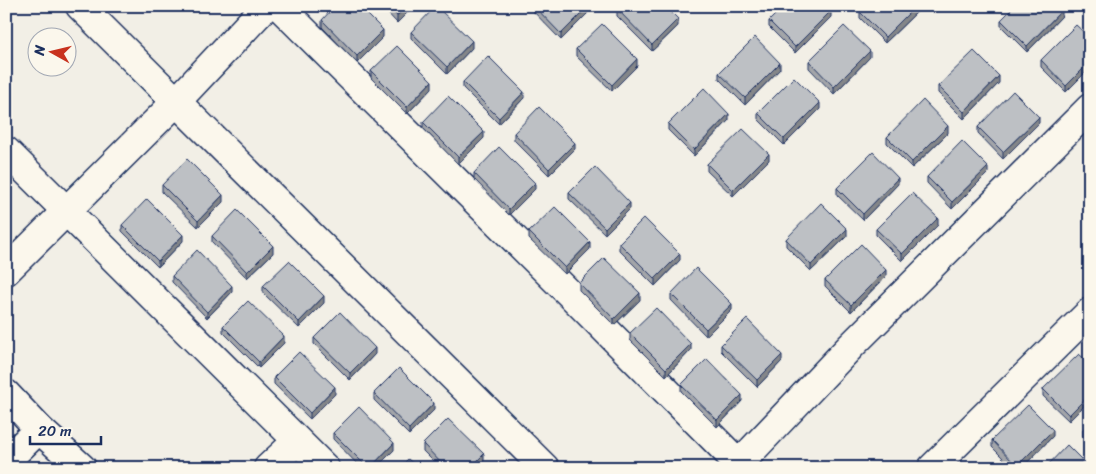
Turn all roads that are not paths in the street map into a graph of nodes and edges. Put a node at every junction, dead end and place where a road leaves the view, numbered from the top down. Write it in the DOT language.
graph roads {
  1 [pos="80,6"];
  2 [pos="266,6"];
  3 [pos="279,6"];
  4 [pos="176,102"];
  5 [pos="1090,108"];
  6 [pos="6,150"];
  7 [pos="67,210"];
  8 [pos="6,271"];
  9 [pos="1090,312"];
  10 [pos="6,394"];
  11 [pos="39,429"];
  12 [pos="297,441"];
  13 [pos="6,462"];
  14 [pos="82,468"];
  15 [pos="268,468"];
  16 [pos="325,468"];
  17 [pos="545,468"];
  18 [pos="932,468"];
  1 -- 4 [label="street"];
  2 -- 4 [label="street"];
  3 -- 5 [label="street"];
  4 -- 7 [label="street"];
  4 -- 17 [label="street"];
  6 -- 7 [label="street"];
  7 -- 8 [label="street"];
  7 -- 12 [label="street"];
  9 -- 18 [label="street"];
  10 -- 11 [label="street"];
  11 -- 13 [label="street"];
  11 -- 14 [label="street"];
  12 -- 15 [label="street"];
  12 -- 16 [label="street"];
}
